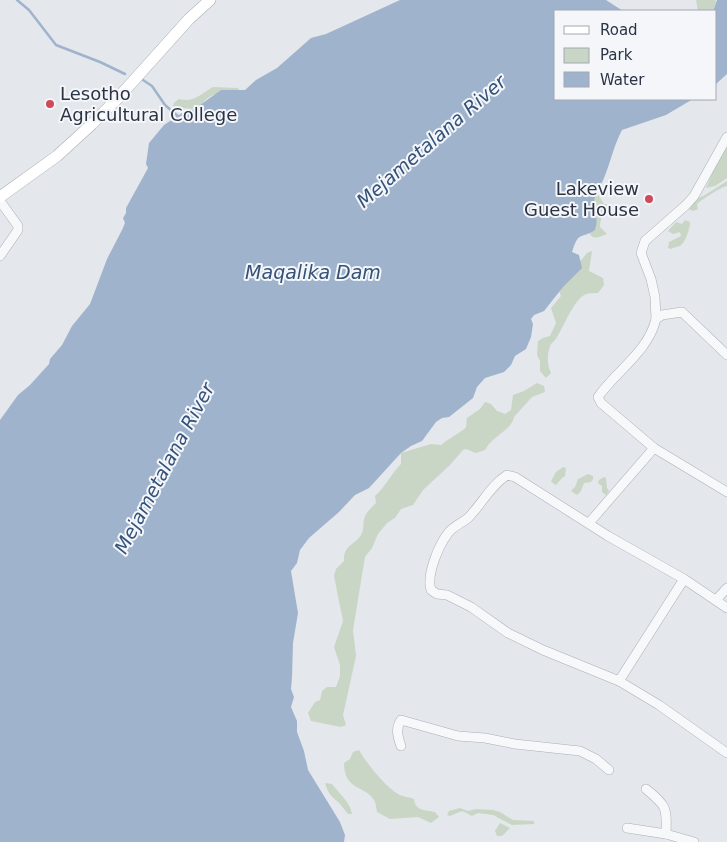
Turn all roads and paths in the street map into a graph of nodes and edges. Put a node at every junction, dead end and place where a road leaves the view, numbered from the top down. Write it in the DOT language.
graph roads {
  1 [pos="210,0"];
  2 [pos="727,137"];
  3 [pos="0,199"];
  4 [pos="0,256"];
  5 [pos="656,319"];
  6 [pos="725,348"];
  7 [pos="654,448"];
  8 [pos="727,492"];
  9 [pos="589,523"];
  10 [pos="684,579"];
  11 [pos="727,588"];
  12 [pos="716,600"];
  13 [pos="727,608"];
  14 [pos="619,682"];
  15 [pos="401,746"];
  16 [pos="727,753"];
  17 [pos="608,770"];
  18 [pos="646,789"];
  19 [pos="627,828"];
  20 [pos="666,834"];
  21 [pos="694,842"];
  1 -- 3 [label="main road"];
  2 -- 5 [label="street"];
  3 -- 4 [label="street"];
  5 -- 6 [label="street"];
  5 -- 7 [label="street"];
  7 -- 8 [label="street"];
  7 -- 9 [label="street"];
  9 -- 10 [label="street"];
  9 -- 14 [label="street"];
  10 -- 12 [label="street"];
  10 -- 14 [label="street"];
  11 -- 12 [label="street"];
  12 -- 13 [label="street"];
  14 -- 16 [label="street"];
  15 -- 17 [label="street"];
  18 -- 20 [label="street"];
  19 -- 20 [label="street"];
  20 -- 21 [label="street"];
}
